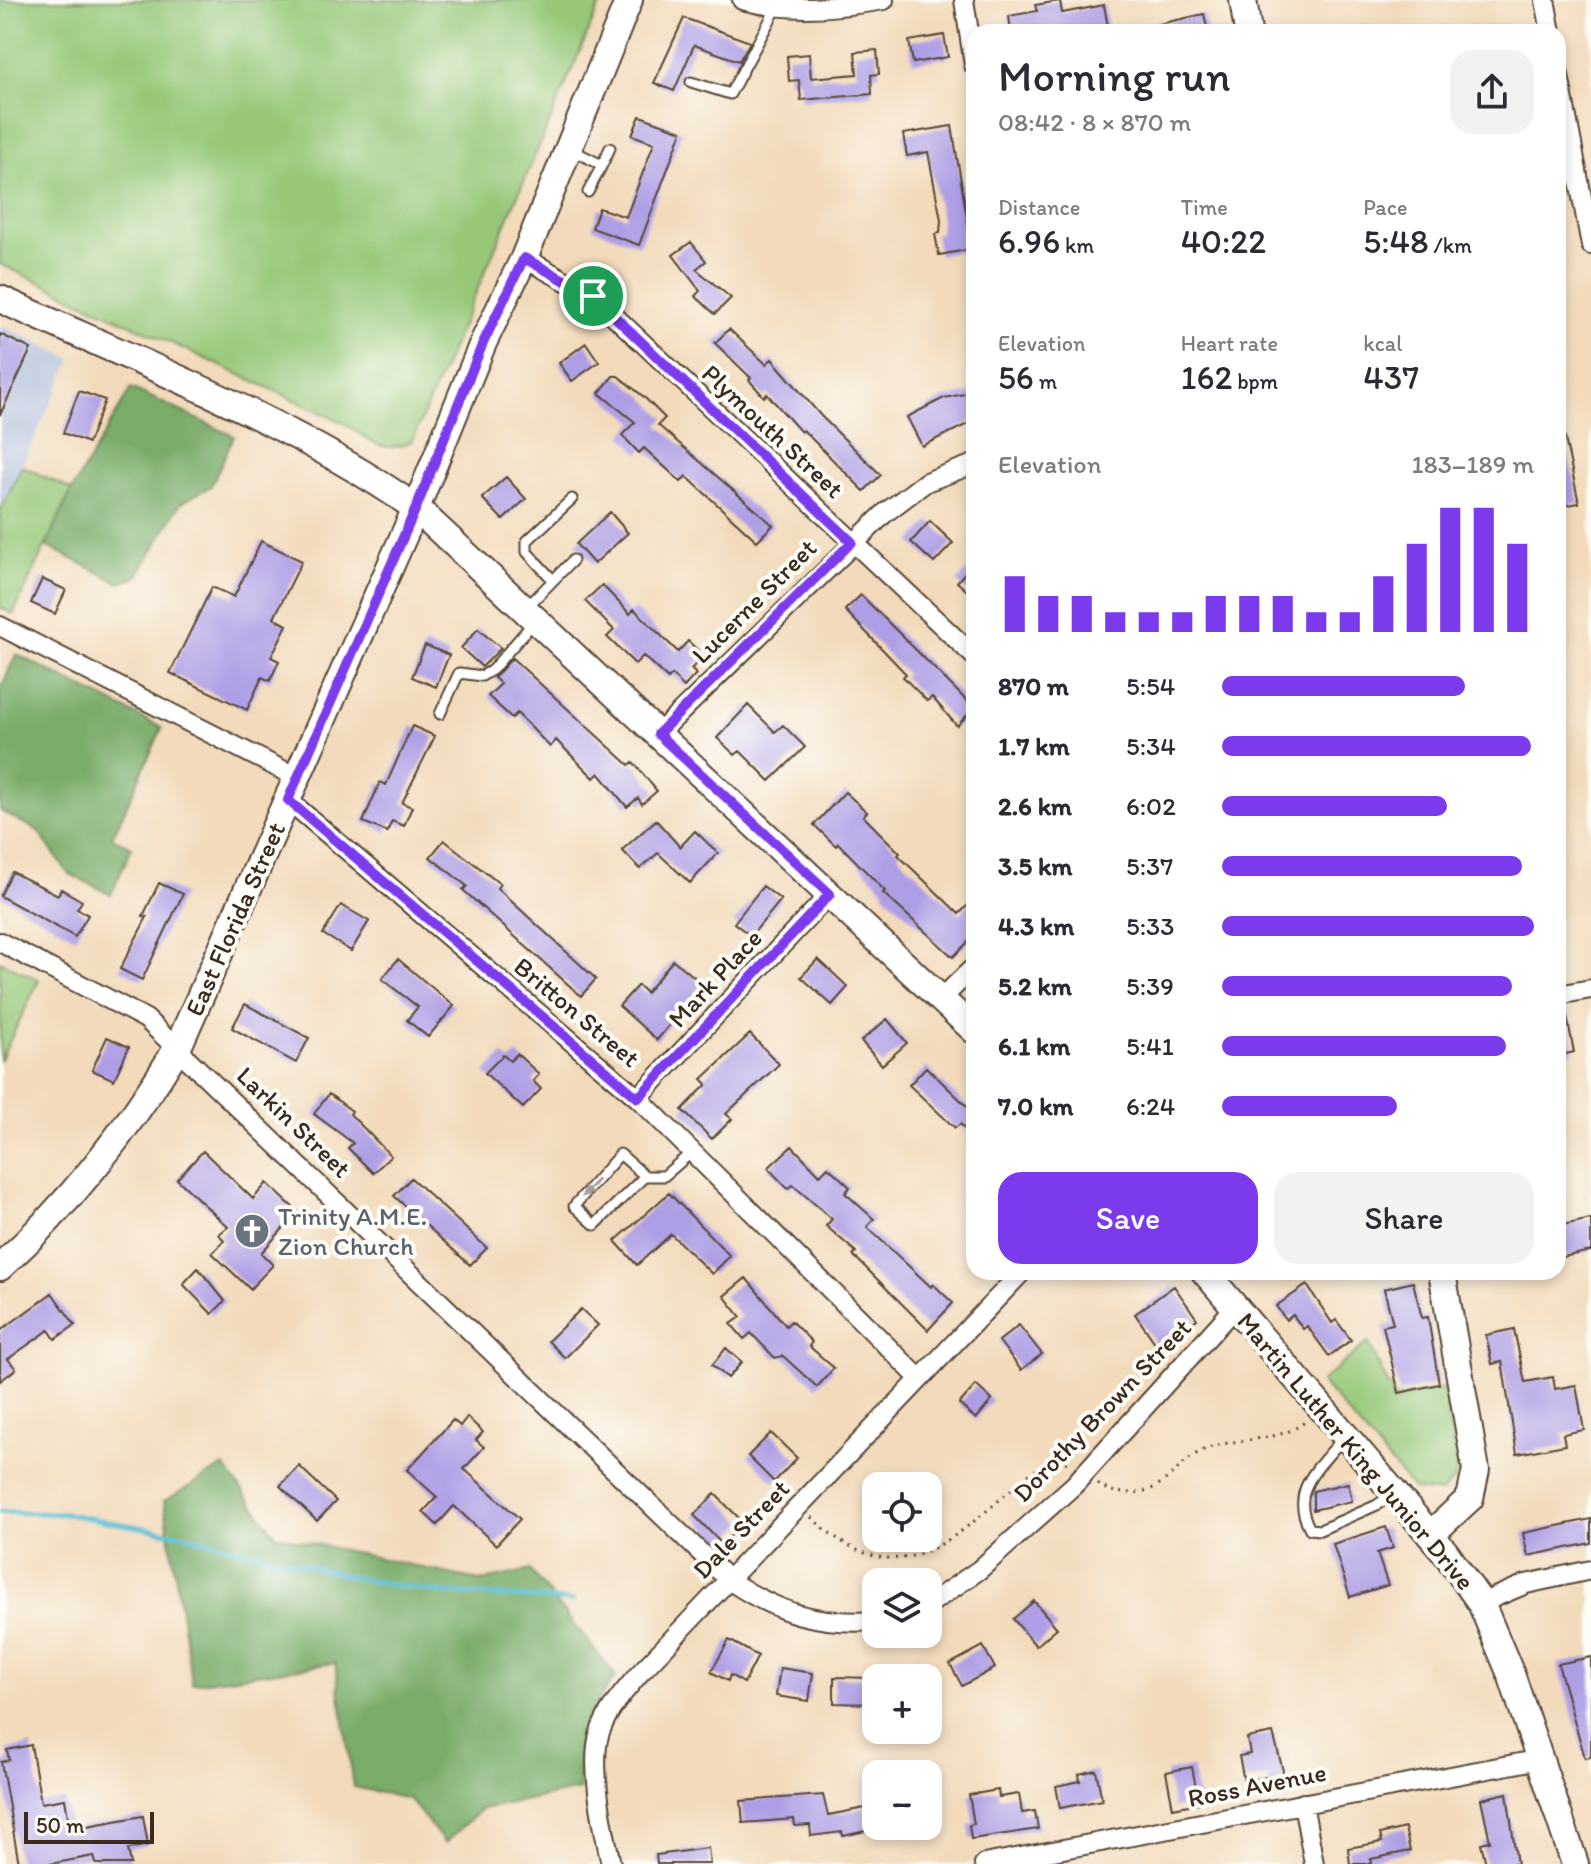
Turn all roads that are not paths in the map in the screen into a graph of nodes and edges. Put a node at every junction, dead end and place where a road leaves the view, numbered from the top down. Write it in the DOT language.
graph roads {
  1 [pos="629,0"];
  2 [pos="742,0"];
  3 [pos="884,0"];
  4 [pos="964,0"];
  5 [pos="1243,0"];
  6 [pos="1545,0"];
  7 [pos="858,2"];
  8 [pos="776,9"];
  9 [pos="968,24"];
  10 [pos="1247,24"];
  11 [pos="1550,24"];
  12 [pos="691,82"];
  13 [pos="1566,112"];
  14 [pos="610,148"];
  15 [pos="569,149"];
  16 [pos="602,165"];
  17 [pos="588,192"];
  18 [pos="1591,245"];
  19 [pos="524,258"];
  20 [pos="0,299"];
  21 [pos="966,467"];
  22 [pos="572,499"];
  23 [pos="416,508"];
  24 [pos="852,542"];
  25 [pos="573,560"];
  26 [pos="553,580"];
  27 [pos="530,615"];
  28 [pos="0,626"];
  29 [pos="966,649"];
  30 [pos="440,714"];
  31 [pos="658,734"];
  32 [pos="293,789"];
  33 [pos="830,894"];
  34 [pos="0,942"];
  35 [pos="966,975"];
  36 [pos="1591,989"];
  37 [pos="1566,994"];
  38 [pos="942,998"];
  39 [pos="966,1022"];
  40 [pos="178,1047"];
  41 [pos="638,1098"];
  42 [pos="692,1152"];
  43 [pos="645,1176"];
  44 [pos="0,1267"];
  45 [pos="1014,1280"];
  46 [pos="1212,1280"];
  47 [pos="1443,1280"];
  48 [pos="1235,1307"];
  49 [pos="920,1379"];
  50 [pos="1345,1436"];
  51 [pos="1393,1493"];
  52 [pos="1430,1535"];
  53 [pos="1591,1570"];
  54 [pos="729,1580"];
  55 [pos="942,1595"];
  56 [pos="1481,1603"];
  57 [pos="862,1621"];
  58 [pos="1541,1759"];
  59 [pos="1303,1803"];
  60 [pos="611,1864"];
  61 [pos="984,1864"];
  62 [pos="1314,1864"];
  63 [pos="1575,1864"];
  1 -- 15 [label="main road, East Florida Street"];
  2 -- 8 [label="street"];
  3 -- 7 [label="street"];
  4 -- 9 [label="street"];
  5 -- 10 [label="main road"];
  6 -- 11 [label="street"];
  7 -- 8 [label="street"];
  8 -- 12 [label="lane"];
  13 -- 18 [label="street"];
  14 -- 16 [label="lane"];
  15 -- 16 [label="lane"];
  15 -- 19 [label="main road, East Florida Street"];
  16 -- 17 [label="lane"];
  19 -- 23 [label="main road, East Florida Street"];
  19 -- 24 [label="street, Plymouth Street"];
  20 -- 23 [label="main road"];
  21 -- 24 [label="street, Lucerne Street"];
  22 -- 26 [label="lane"];
  23 -- 27 [label="main road"];
  23 -- 32 [label="main road, East Florida Street"];
  24 -- 29 [label="street, Plymouth Street"];
  24 -- 31 [label="street, Lucerne Street"];
  25 -- 26 [label="lane"];
  26 -- 27 [label="lane"];
  27 -- 30 [label="lane"];
  27 -- 31 [label="main road"];
  28 -- 32 [label="street, Britton Street"];
  31 -- 33 [label="main road"];
  32 -- 40 [label="main road, East Florida Street"];
  32 -- 41 [label="street, Britton Street"];
  33 -- 38 [label="main road"];
  33 -- 41 [label="street, Mark Place"];
  34 -- 40 [label="street, Larkin Street"];
  35 -- 38 [label="street"];
  36 -- 37 [label="street"];
  38 -- 39 [label="main road"];
  40 -- 44 [label="main road, East Florida Street"];
  40 -- 54 [label="street, Larkin Street"];
  41 -- 42 [label="street, Britton Street"];
  42 -- 43 [label="lane"];
  42 -- 49 [label="street, Britton Street"];
  43 -- 43 [label="lane, one-way"];
  45 -- 49 [label="street, Dale Street"];
  46 -- 48 [label="main road, Martin Luther King Junior Drive"];
  47 -- 52 [label="main road"];
  48 -- 50 [label="main road, Martin Luther King Junior Drive"];
  48 -- 55 [label="street, Dorothy Brown Street"];
  49 -- 54 [label="street, Dale Street"];
  50 -- 51 [label="main road, Martin Luther King Junior Drive"];
  50 -- 51 [label="lane"];
  51 -- 52 [label="main road, Martin Luther King Junior Drive"];
  52 -- 56 [label="main road, Martin Luther King Junior Drive"];
  53 -- 56 [label="street"];
  54 -- 57 [label="street"];
  54 -- 60 [label="street, Dale Street"];
  56 -- 58 [label="main road, Martin Luther King Junior Drive"];
  58 -- 59 [label="street, Ross Avenue"];
  58 -- 63 [label="main road, Martin Luther King Junior Drive"];
  59 -- 61 [label="street, Ross Avenue"];
  59 -- 62 [label="street"];
}
